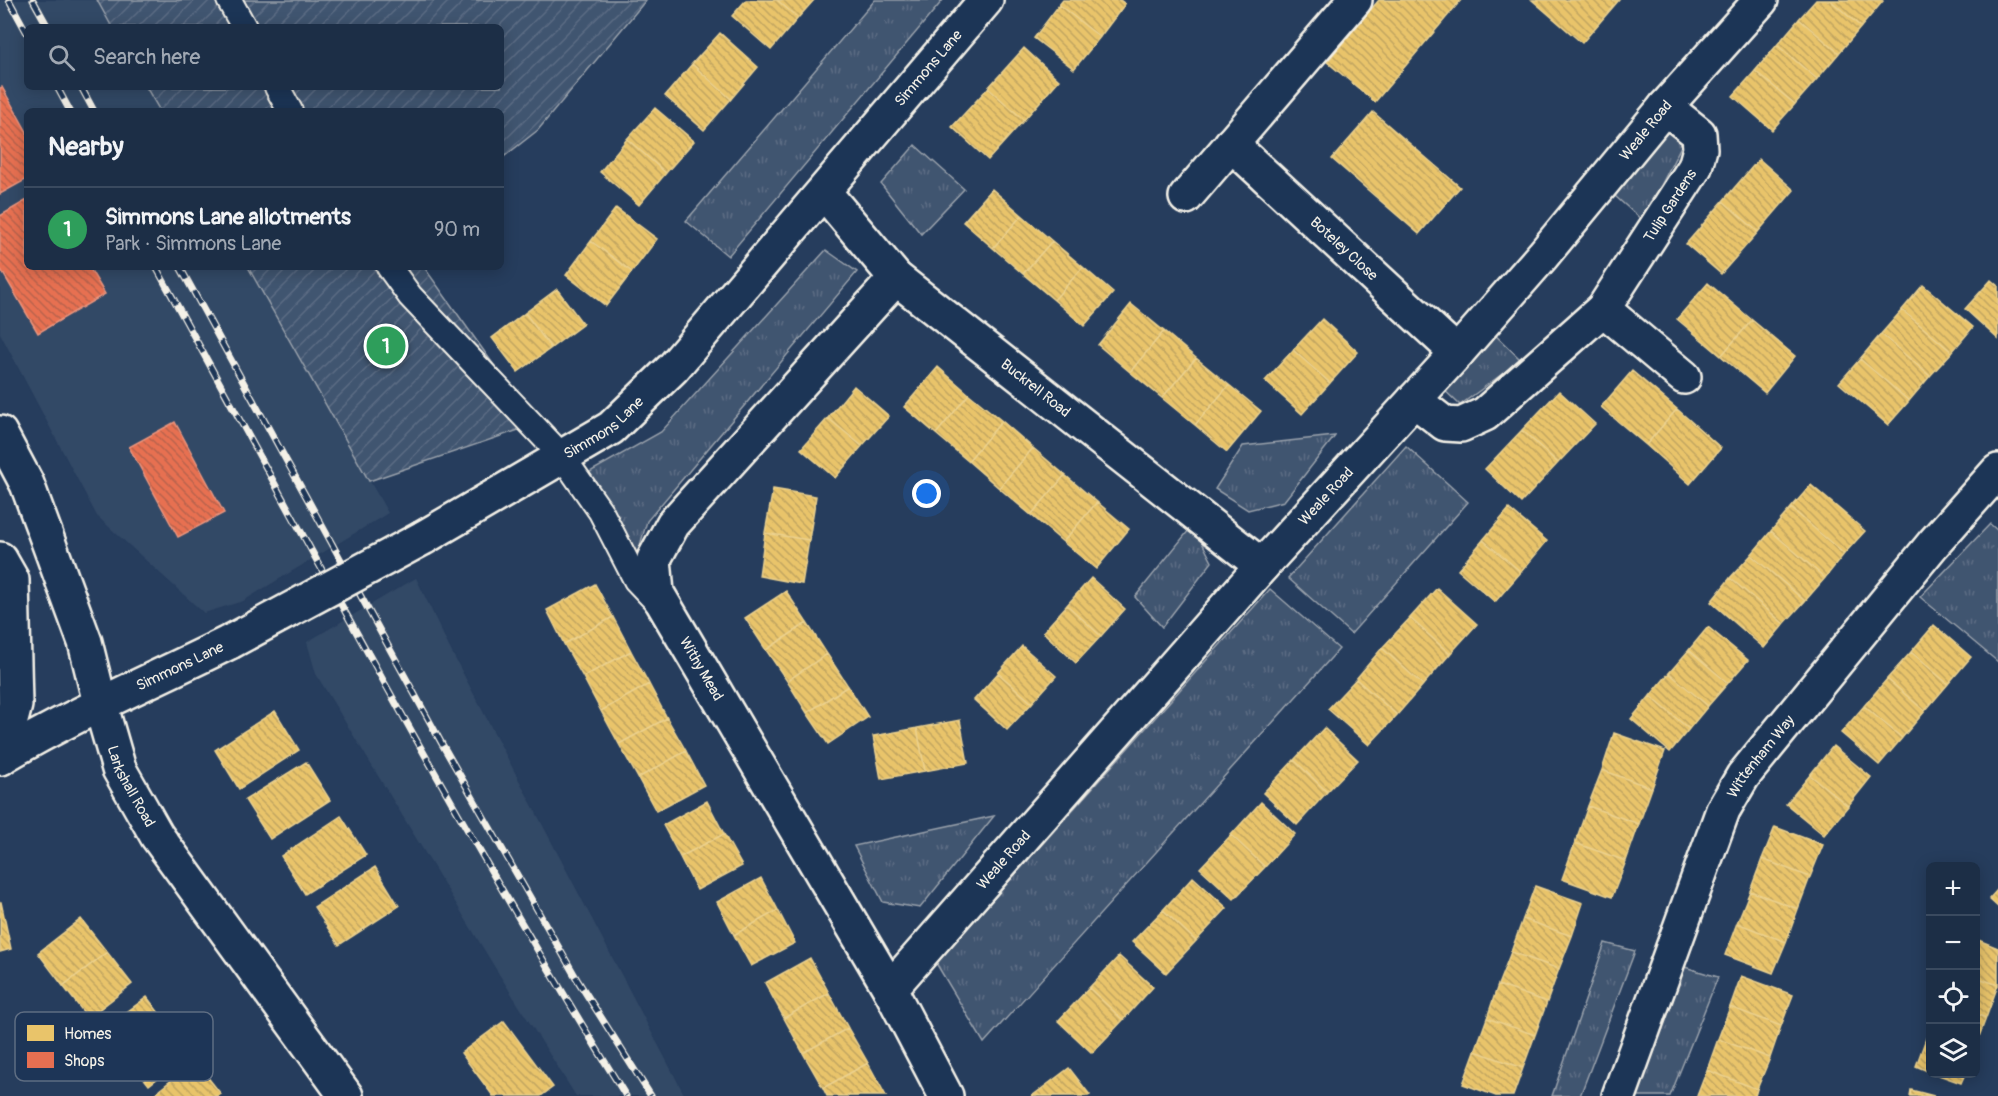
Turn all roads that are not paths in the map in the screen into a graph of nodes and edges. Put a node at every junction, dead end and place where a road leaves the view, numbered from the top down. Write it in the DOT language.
graph roads {
  1 [pos="229,0"];
  2 [pos="986,0"];
  3 [pos="1355,0"];
  4 [pos="1761,0"];
  5 [pos="242,24"];
  6 [pos="279,90"];
  7 [pos="1665,107"];
  8 [pos="288,108"];
  9 [pos="1231,144"];
  10 [pos="824,192"];
  11 [pos="1186,196"];
  12 [pos="391,270"];
  13 [pos="896,278"];
  14 [pos="1603,309"];
  15 [pos="1457,353"];
  16 [pos="1684,377"];
  17 [pos="1414,400"];
  18 [pos="0,433"];
  19 [pos="562,456"];
  20 [pos="1998,471"];
  21 [pos="0,559"];
  22 [pos="1262,566"];
  23 [pos="661,602"];
  24 [pos="100,704"];
  25 [pos="0,758"];
  26 [pos="890,989"];
  27 [pos="346,1096"];
  28 [pos="946,1096"];
  29 [pos="1619,1096"];
  1 -- 5 [label="lane"];
  2 -- 10 [label="street, Simmons Lane"];
  3 -- 9 [label="street"];
  4 -- 7 [label="street, Weale Road"];
  6 -- 8 [label="lane"];
  7 -- 14 [label="street, Tulip Gardens"];
  7 -- 15 [label="street, Weale Road"];
  9 -- 11 [label="street"];
  9 -- 15 [label="street, Boteley Close"];
  10 -- 13 [label="street, Buckrell Road"];
  10 -- 19 [label="street, Simmons Lane"];
  12 -- 19 [label="lane"];
  13 -- 22 [label="street, Buckrell Road"];
  13 -- 23 [label="street, Withy Mead"];
  14 -- 16 [label="street"];
  14 -- 17 [label="street, Tulip Gardens"];
  15 -- 17 [label="street, Weale Road"];
  17 -- 22 [label="street, Weale Road"];
  18 -- 24 [label="street, Larkshall Road"];
  19 -- 23 [label="lane"];
  19 -- 24 [label="street, Simmons Lane, bridge"];
  20 -- 29 [label="street, Wittenham Way"];
  21 -- 25 [label="street"];
  22 -- 26 [label="street, Weale Road"];
  23 -- 26 [label="street, Withy Mead"];
  24 -- 25 [label="street, Simmons Lane"];
  24 -- 27 [label="street, Larkshall Road"];
  26 -- 28 [label="street, Withy Mead"];
}
